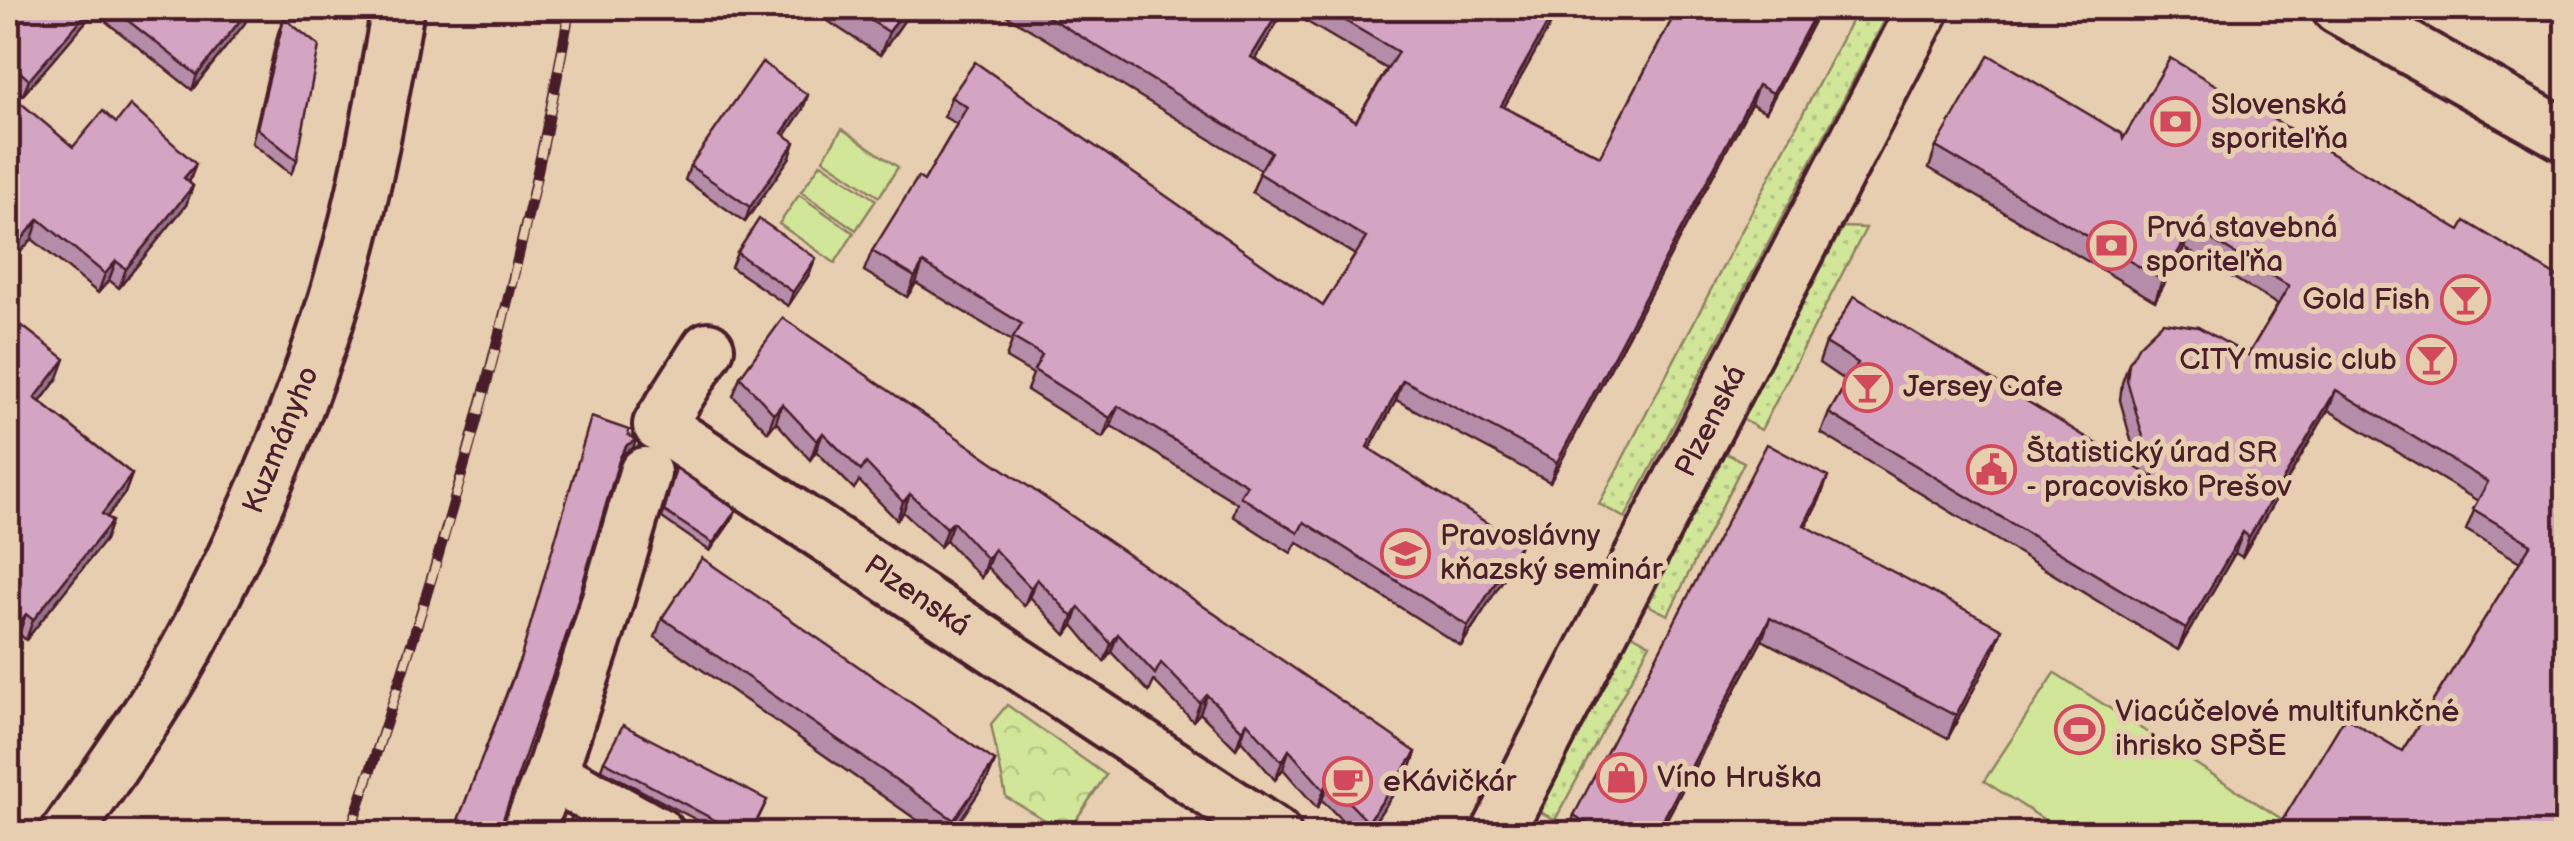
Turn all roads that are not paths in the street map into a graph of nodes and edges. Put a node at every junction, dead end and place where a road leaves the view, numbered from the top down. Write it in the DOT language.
graph roads {
  1 [pos="398,8"];
  2 [pos="1924,8"];
  3 [pos="2338,8"];
  4 [pos="2566,136"];
  5 [pos="708,348"];
  6 [pos="645,473"];
  7 [pos="551,774"];
  8 [pos="66,834"];
  9 [pos="527,834"];
  10 [pos="659,834"];
  11 [pos="1275,834"];
  12 [pos="1497,834"];
  1 -- 8 [label="street, Kuzmányho"];
  2 -- 12 [label="street, Plzenská"];
  3 -- 4 [label="street"];
  5 -- 11 [label="street, Plzenská"];
  6 -- 7 [label="street"];
  7 -- 9 [label="street"];
  7 -- 10 [label="street"];
}
